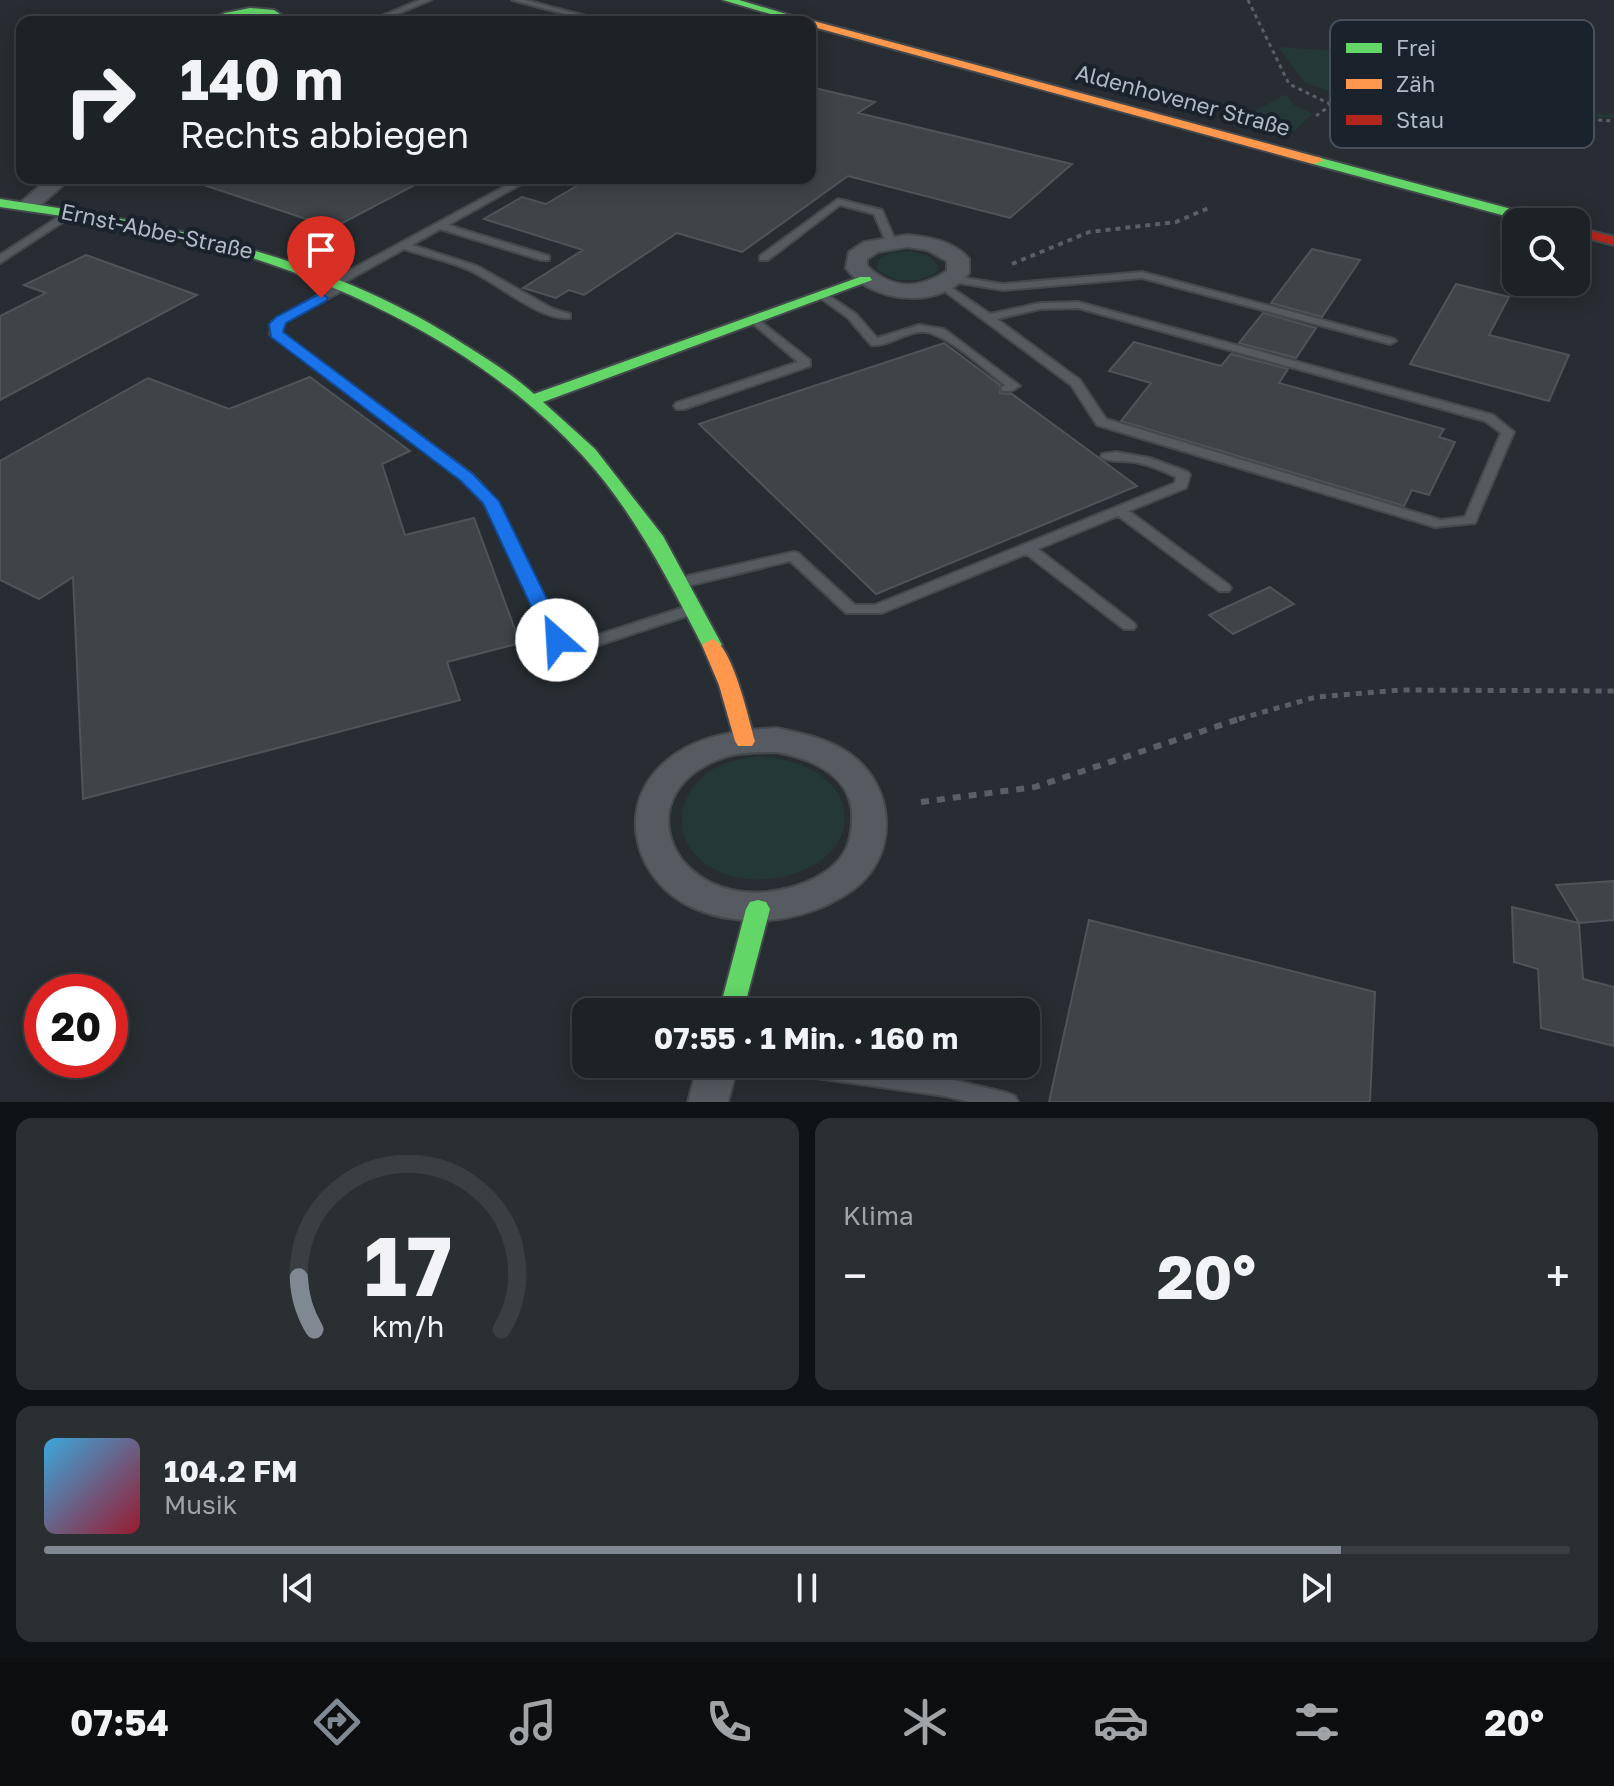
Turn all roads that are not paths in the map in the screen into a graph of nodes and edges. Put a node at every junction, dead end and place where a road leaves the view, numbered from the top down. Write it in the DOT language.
graph roads {
  1 [pos="427,0"];
  2 [pos="516,0"];
  3 [pos="728,0"];
  4 [pos="226,16"];
  5 [pos="281,16"];
  6 [pos="386,16"];
  7 [pos="581,16"];
  8 [pos="787,16"];
  9 [pos="816,24"];
  10 [pos="54,184"];
  11 [pos="516,184"];
  12 [pos="0,203"];
  13 [pos="28,206"];
  14 [pos="71,211"];
  15 [pos="1502,211"];
  16 [pos="440,226"];
  17 [pos="1590,235"];
  18 [pos="1614,241"];
  19 [pos="891,242"];
  20 [pos="404,246"];
  21 [pos="545,258"];
  22 [pos="764,258"];
  23 [pos="0,260"];
  24 [pos="952,277"];
  25 [pos="865,280"];
  26 [pos="340,284"];
  27 [pos="823,295"];
  28 [pos="566,316"];
  29 [pos="989,318"];
  30 [pos="755,320"];
  31 [pos="1390,341"];
  32 [pos="1007,388"];
  33 [pos="536,399"];
  34 [pos="680,406"];
  35 [pos="1107,457"];
  36 [pos="1119,510"];
  37 [pos="1028,548"];
  38 [pos="678,583"];
  39 [pos="1224,588"];
  40 [pos="694,609"];
  41 [pos="1129,626"];
  42 [pos="745,741"];
  43 [pos="758,909"];
  44 [pos="735,998"];
  45 [pos="714,1078"];
  46 [pos="880,1078"];
  47 [pos="708,1102"];
  48 [pos="1008,1102"];
  1 -- 6 [label="lane"];
  2 -- 7 [label="lane"];
  3 -- 8 [label="street, Aldenhovener Straße"];
  4 -- 5 [label="street"];
  9 -- 15 [label="street, Aldenhovener Straße"];
  10 -- 13 [label="street, Ernst-Abbe-Straße"];
  11 -- 16 [label="lane"];
  12 -- 13 [label="street, Ernst-Abbe-Straße"];
  13 -- 14 [label="street, Ernst-Abbe-Straße"];
  14 -- 23 [label="lane"];
  14 -- 26 [label="street, Ernst-Abbe-Straße"];
  16 -- 20 [label="lane"];
  16 -- 21 [label="lane"];
  17 -- 18 [label="street"];
  19 -- 22 [label="lane"];
  19 -- 24 [label="street"];
  19 -- 25 [label="street"];
  20 -- 26 [label="lane"];
  20 -- 28 [label="lane"];
  24 -- 25 [label="street"];
  24 -- 29 [label="lane"];
  24 -- 31 [label="lane"];
  25 -- 27 [label="street"];
  26 -- 33 [label="street, Ernst-Abbe-Straße"];
  26 -- 40 [label="lane"];
  27 -- 30 [label="street"];
  27 -- 32 [label="lane"];
  29 -- 29 [label="lane"];
  30 -- 33 [label="street"];
  30 -- 34 [label="lane"];
  33 -- 38 [label="street, Ernst-Abbe-Straße"];
  35 -- 36 [label="lane"];
  36 -- 37 [label="lane"];
  36 -- 39 [label="lane"];
  37 -- 38 [label="lane"];
  37 -- 41 [label="lane"];
  38 -- 40 [label="street, Ernst-Abbe-Straße"];
  40 -- 42 [label="street, Ernst-Abbe-Straße"];
  42 -- 43 [label="street"];
  42 -- 43 [label="street"];
  43 -- 44 [label="street"];
  45 -- 47 [label="street"];
  46 -- 48 [label="lane"];
}
